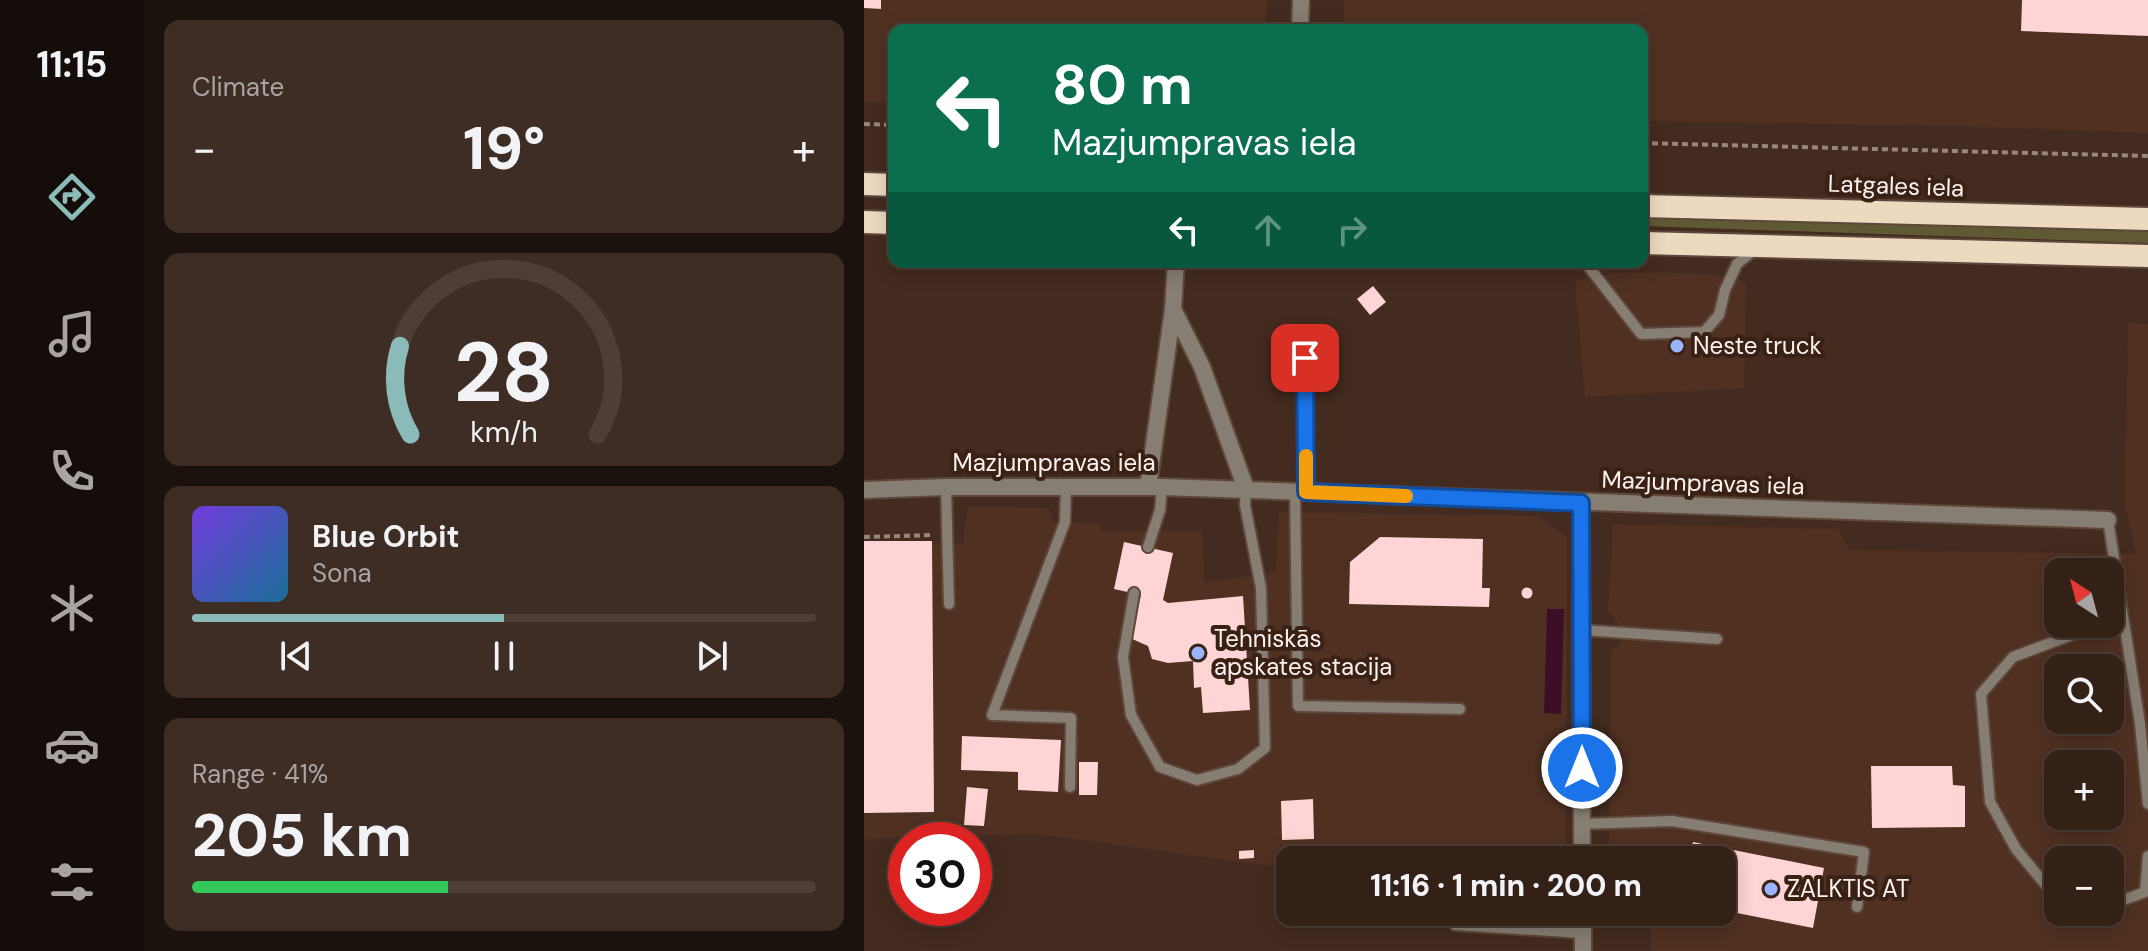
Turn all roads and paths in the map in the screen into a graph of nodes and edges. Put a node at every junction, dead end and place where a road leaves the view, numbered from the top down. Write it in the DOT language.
graph roads {
  1 [pos="1301,0"];
  2 [pos="1300,24"];
  3 [pos="864,124"];
  4 [pos="888,125"];
  5 [pos="1648,143"];
  6 [pos="2148,156"];
  7 [pos="864,184"];
  8 [pos="888,185"];
  9 [pos="1648,206"];
  10 [pos="2148,219"];
  11 [pos="864,222"];
  12 [pos="888,223"];
  13 [pos="1648,243"];
  14 [pos="1759,245"];
  15 [pos="2148,256"];
  16 [pos="1176,268"];
  17 [pos="1590,268"];
  18 [pos="1173,309"];
  19 [pos="1305,331"];
  20 [pos="946,487"];
  21 [pos="1066,487"];
  22 [pos="1155,487"];
  23 [pos="1246,489"];
  24 [pos="864,490"];
  25 [pos="1301,492"];
  26 [pos="1581,503"];
  27 [pos="2108,520"];
  28 [pos="947,535"];
  29 [pos="864,537"];
  30 [pos="1148,547"];
  31 [pos="2114,558"];
  32 [pos="1134,593"];
  33 [pos="949,604"];
  34 [pos="2124,623"];
  35 [pos="1581,630"];
  36 [pos="2064,638"];
  37 [pos="1717,639"];
  38 [pos="1460,709"];
  39 [pos="1070,787"];
  40 [pos="2148,804"];
  41 [pos="1582,824"];
  42 [pos="1582,846"];
  43 [pos="2148,856"];
  44 [pos="2044,883"];
  45 [pos="2124,900"];
  46 [pos="1857,907"];
  47 [pos="1471,926"];
  48 [pos="1583,926"];
  49 [pos="1583,933"];
  50 [pos="1583,951"];
  1 -- 2 [label="street"];
  3 -- 4 [label="path"];
  5 -- 6 [label="path"];
  7 -- 8 [label="highway"];
  9 -- 10 [label="highway, Latgales iela"];
  11 -- 12 [label="highway"];
  13 -- 14 [label="highway"];
  14 -- 15 [label="highway"];
  14 -- 17 [label="lane"];
  16 -- 18 [label="street"];
  18 -- 22 [label="street"];
  18 -- 23 [label="street"];
  19 -- 25 [label="lane"];
  20 -- 21 [label="street, Mazjumpravas iela"];
  20 -- 24 [label="street, Mazjumpravas iela"];
  20 -- 28 [label="lane"];
  21 -- 22 [label="street, Mazjumpravas iela"];
  21 -- 39 [label="lane"];
  22 -- 23 [label="street, Mazjumpravas iela"];
  22 -- 30 [label="lane"];
  23 -- 25 [label="street, Mazjumpravas iela"];
  23 -- 32 [label="lane"];
  25 -- 26 [label="street, Mazjumpravas iela"];
  25 -- 38 [label="lane"];
  26 -- 27 [label="street, Mazjumpravas iela"];
  26 -- 35 [label="street"];
  27 -- 31 [label="lane"];
  28 -- 29 [label="path"];
  28 -- 33 [label="lane"];
  34 -- 40 [label="lane"];
  35 -- 37 [label="lane"];
  35 -- 41 [label="street"];
  36 -- 44 [label="lane"];
  41 -- 42 [label="street"];
  41 -- 46 [label="lane"];
  43 -- 45 [label="lane"];
  47 -- 49 [label="lane"];
  48 -- 49 [label="street"];
  49 -- 50 [label="street"];
}
